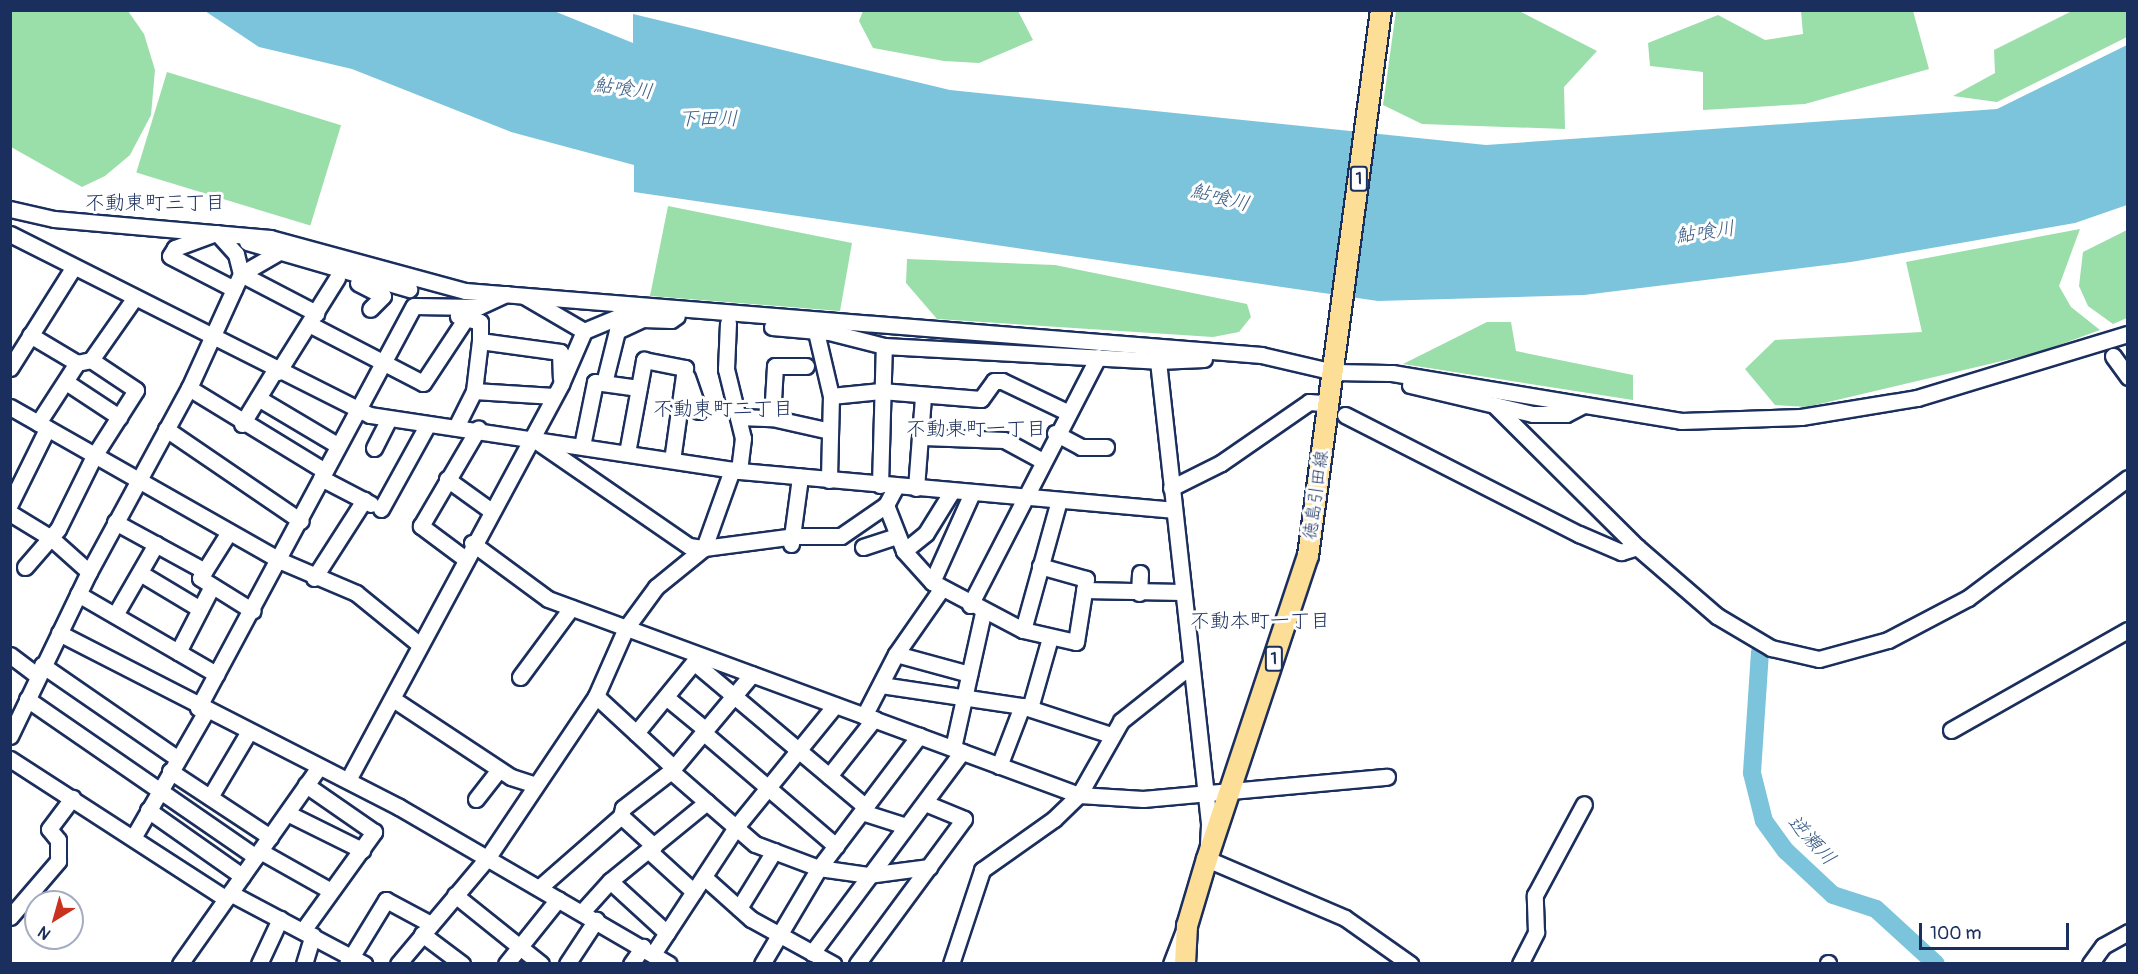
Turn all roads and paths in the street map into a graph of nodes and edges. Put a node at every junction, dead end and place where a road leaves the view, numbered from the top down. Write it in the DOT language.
graph roads {
  1 [pos="1381,10"];
  2 [pos="10,209"];
  3 [pos="10,234"];
  4 [pos="212,235"];
  5 [pos="279,252"];
  6 [pos="318,263"];
  7 [pos="73,268"];
  8 [pos="241,274"];
  9 [pos="337,278"];
  10 [pos="392,280"];
  11 [pos="358,283"];
  12 [pos="234,289"];
  13 [pos="506,294"];
  14 [pos="523,295"];
  15 [pos="133,300"];
  16 [pos="414,306"];
  17 [pos="639,308"];
  18 [pos="370,309"];
  19 [pos="662,309"];
  20 [pos="677,316"];
  21 [pos="466,318"];
  22 [pos="312,319"];
  23 [pos="728,323"];
  24 [pos="584,331"];
  25 [pos="816,332"];
  26 [pos="2127,334"];
  27 [pos="30,335"];
  28 [pos="212,339"];
  29 [pos="480,340"];
  30 [pos="884,346"];
  31 [pos="1261,355"];
  32 [pos="2113,356"];
  33 [pos="1098,357"];
  34 [pos="381,361"];
  35 [pos="1158,361"];
  36 [pos="84,362"];
  37 [pos="806,366"];
  38 [pos="10,368"];
  39 [pos="685,368"];
  40 [pos="276,371"];
  41 [pos="1334,372"];
  42 [pos="1392,373"];
  43 [pos="2127,377"];
  44 [pos="66,382"];
  45 [pos="604,383"];
  46 [pos="189,388"];
  47 [pos="639,388"];
  48 [pos="558,390"];
  49 [pos="474,391"];
  50 [pos="881,391"];
  51 [pos="831,396"];
  52 [pos="923,396"];
  53 [pos="258,398"];
  54 [pos="1322,403"];
  55 [pos="1494,405"];
  56 [pos="1584,405"];
  57 [pos="10,408"];
  58 [pos="355,409"];
  59 [pos="699,411"];
  60 [pos="1067,412"];
  61 [pos="1345,415"];
  62 [pos="119,417"];
  63 [pos="738,417"];
  64 [pos="772,418"];
  65 [pos="388,420"];
  66 [pos="242,424"];
  67 [pos="428,424"];
  68 [pos="43,426"];
  69 [pos="456,427"];
  70 [pos="166,429"];
  71 [pos="478,429"];
  72 [pos="830,431"];
  73 [pos="1055,433"];
  74 [pos="923,437"];
  75 [pos="532,438"];
  76 [pos="337,445"];
  77 [pos="582,446"];
  78 [pos="1106,447"];
  79 [pos="374,448"];
  80 [pos="627,453"];
  81 [pos="94,456"];
  82 [pos="672,460"];
  83 [pos="1041,460"];
  84 [pos="735,470"];
  85 [pos="323,474"];
  86 [pos="800,477"];
  87 [pos="2127,478"];
  88 [pos="447,479"];
  89 [pos="829,480"];
  90 [pos="138,481"];
  91 [pos="880,485"];
  92 [pos="896,486"];
  93 [pos="916,488"];
  94 [pos="1171,488"];
  95 [pos="952,491"];
  96 [pos="972,493"];
  97 [pos="1022,497"];
  98 [pos="364,500"];
  99 [pos="1059,500"];
  100 [pos="10,504"];
  101 [pos="885,505"];
  102 [pos="490,510"];
  103 [pos="1173,510"];
  104 [pos="10,513"];
  105 [pos="301,521"];
  106 [pos="115,522"];
  107 [pos="229,532"];
  108 [pos="896,536"];
  109 [pos="51,538"];
  110 [pos="793,540"];
  111 [pos="472,543"];
  112 [pos="156,544"];
  113 [pos="862,547"];
  114 [pos="1637,547"];
  115 [pos="704,548"];
  116 [pos="904,551"];
  117 [pos="465,558"];
  118 [pos="281,561"];
  119 [pos="1040,566"];
  120 [pos="25,567"];
  121 [pos="205,571"];
  122 [pos="89,572"];
  123 [pos="140,573"];
  124 [pos="1140,573"];
  125 [pos="314,578"];
  126 [pos="937,585"];
  127 [pos="212,586"];
  128 [pos="1084,590"];
  129 [pos="1182,592"];
  130 [pos="1139,593"];
  131 [pos="78,594"];
  132 [pos="571,608"];
  133 [pos="200,609"];
  134 [pos="976,609"];
  135 [pos="252,611"];
  136 [pos="115,615"];
  137 [pos="626,628"];
  138 [pos="1023,630"];
  139 [pos="2127,630"];
  140 [pos="59,633"];
  141 [pos="1050,638"];
  142 [pos="420,645"];
  143 [pos="178,652"];
  144 [pos="896,654"];
  145 [pos="10,656"];
  146 [pos="697,659"];
  147 [pos="1189,667"];
  148 [pos="39,670"];
  149 [pos="216,674"];
  150 [pos="752,674"];
  151 [pos="969,674"];
  152 [pos="520,677"];
  153 [pos="881,685"];
  154 [pos="964,695"];
  155 [pos="596,696"];
  156 [pos="735,697"];
  157 [pos="667,698"];
  158 [pos="27,699"];
  159 [pos="393,699"];
  160 [pos="835,705"];
  161 [pos="1026,707"];
  162 [pos="202,709"];
  163 [pos="869,718"];
  164 [pos="1951,730"];
  165 [pos="705,731"];
  166 [pos="248,732"];
  167 [pos="636,733"];
  168 [pos="1111,735"];
  169 [pos="10,736"];
  170 [pos="919,736"];
  171 [pos="798,750"];
  172 [pos="957,750"];
  173 [pos="10,759"];
  174 [pos="174,765"];
  175 [pos="999,766"];
  176 [pos="319,767"];
  177 [pos="672,769"];
  178 [pos="500,770"];
  179 [pos="829,776"];
  180 [pos="1388,777"];
  181 [pos="348,780"];
  182 [pos="306,785"];
  183 [pos="535,785"];
  184 [pos="768,787"];
  185 [pos="158,793"];
  186 [pos="1203,793"];
  187 [pos="1229,793"];
  188 [pos="1079,795"];
  189 [pos="210,797"];
  190 [pos="72,798"];
  191 [pos="476,799"];
  192 [pos="707,802"];
  193 [pos="925,803"];
  194 [pos="1584,804"];
  195 [pos="864,809"];
  196 [pos="148,810"];
  197 [pos="287,813"];
  198 [pos="621,816"];
  199 [pos="906,826"];
  200 [pos="736,827"];
  201 [pos="270,837"];
  202 [pos="133,838"];
  203 [pos="836,846"];
  204 [pos="651,848"];
  205 [pos="362,850"];
  206 [pos="774,851"];
  207 [pos="258,854"];
  208 [pos="488,857"];
  209 [pos="1207,859"];
  210 [pos="929,867"];
  211 [pos="819,868"];
  212 [pos="868,875"];
  213 [pos="242,876"];
  214 [pos="704,877"];
  215 [pos="610,881"];
  216 [pos="540,887"];
  217 [pos="331,891"];
  218 [pos="694,892"];
  219 [pos="228,896"];
  220 [pos="455,896"];
  221 [pos="558,899"];
  222 [pos="739,908"];
  223 [pos="10,916"];
  224 [pos="589,916"];
  225 [pos="280,919"];
  226 [pos="1187,926"];
  227 [pos="427,929"];
  228 [pos="308,932"];
  229 [pos="2127,932"];
  230 [pos="667,933"];
  231 [pos="776,936"];
  232 [pos="520,947"];
  233 [pos="648,950"];
  234 [pos="812,953"];
  235 [pos="348,960"];
  236 [pos="180,963"];
  237 [pos="259,963"];
  238 [pos="304,963"];
  239 [pos="364,963"];
  240 [pos="398,963"];
  241 [pos="462,963"];
  242 [pos="506,963"];
  243 [pos="541,963"];
  244 [pos="567,963"];
  245 [pos="631,963"];
  246 [pos="669,963"];
  247 [pos="762,963"];
  248 [pos="832,963"];
  249 [pos="857,963"];
  250 [pos="951,963"];
  251 [pos="1171,963"];
  252 [pos="1185,963"];
  253 [pos="1410,963"];
  254 [pos="1520,963"];
  255 [pos="2090,963"];
  1 -- 41 [label="main road, 徳島引田線 / 1"];
  2 -- 4 [label="street"];
  3 -- 7 [label="street"];
  4 -- 5 [label="street"];
  4 -- 8 [label="street"];
  4 -- 10 [label="street"];
  4 -- 12 [label="street"];
  5 -- 6 [label="street"];
  5 -- 8 [label="street"];
  6 -- 9 [label="street"];
  6 -- 10 [label="street"];
  7 -- 15 [label="street"];
  7 -- 27 [label="street"];
  8 -- 12 [label="street"];
  8 -- 22 [label="street"];
  9 -- 11 [label="street"];
  9 -- 22 [label="street"];
  10 -- 11 [label="street"];
  10 -- 13 [label="street"];
  11 -- 18 [label="street"];
  12 -- 28 [label="street"];
  13 -- 14 [label="street"];
  13 -- 16 [label="street"];
  14 -- 17 [label="street"];
  14 -- 24 [label="street"];
  15 -- 28 [label="street"];
  15 -- 36 [label="street"];
  16 -- 21 [label="street"];
  16 -- 34 [label="street"];
  17 -- 19 [label="street"];
  17 -- 24 [label="street"];
  19 -- 20 [label="street"];
  19 -- 31 [label="street"];
  20 -- 23 [label="street"];
  20 -- 45 [label="street"];
  21 -- 29 [label="street"];
  21 -- 34 [label="street"];
  22 -- 34 [label="street"];
  22 -- 40 [label="street"];
  23 -- 25 [label="street"];
  23 -- 63 [label="street"];
  24 -- 48 [label="street"];
  25 -- 30 [label="street"];
  25 -- 51 [label="street"];
  26 -- 56 [label="street"];
  27 -- 36 [label="street"];
  27 -- 38 [label="street"];
  28 -- 40 [label="street"];
  28 -- 46 [label="street"];
  29 -- 48 [label="street"];
  29 -- 49 [label="street"];
  30 -- 33 [label="street"];
  30 -- 50 [label="street"];
  31 -- 35 [label="street"];
  31 -- 41 [label="street"];
  32 -- 43 [label="street"];
  33 -- 35 [label="street"];
  33 -- 60 [label="street"];
  34 -- 58 [label="street"];
  35 -- 94 [label="street"];
  36 -- 44 [label="street"];
  36 -- 62 [label="street"];
  37 -- 64 [label="street"];
  39 -- 47 [label="street"];
  39 -- 59 [label="street"];
  39 -- 82 [label="street"];
  40 -- 53 [label="street"];
  40 -- 58 [label="street"];
  41 -- 42 [label="street"];
  41 -- 187 [label="main road, 徳島引田線 / 1"];
  42 -- 55 [label="street"];
  42 -- 56 [label="street"];
  44 -- 62 [label="street"];
  44 -- 68 [label="street"];
  45 -- 47 [label="street"];
  45 -- 77 [label="street"];
  46 -- 66 [label="street"];
  46 -- 70 [label="street"];
  47 -- 80 [label="street"];
  48 -- 49 [label="street"];
  48 -- 75 [label="street"];
  49 -- 69 [label="street"];
  50 -- 51 [label="street"];
  50 -- 52 [label="street"];
  50 -- 91 [label="street"];
  51 -- 72 [label="street"];
  52 -- 60 [label="street"];
  52 -- 74 [label="street"];
  53 -- 66 [label="street"];
  53 -- 76 [label="street"];
  54 -- 94 [label="street"];
  55 -- 56 [label="street"];
  55 -- 114 [label="street"];
  57 -- 68 [label="street"];
  58 -- 65 [label="street"];
  58 -- 76 [label="street"];
  60 -- 73 [label="street"];
  61 -- 114 [label="street"];
  62 -- 81 [label="street"];
  63 -- 64 [label="street"];
  63 -- 84 [label="street"];
  64 -- 72 [label="street"];
  65 -- 67 [label="street"];
  65 -- 79 [label="street"];
  66 -- 85 [label="street"];
  67 -- 69 [label="street"];
  67 -- 98 [label="street"];
  68 -- 81 [label="street"];
  68 -- 100 [label="street"];
  69 -- 71 [label="street"];
  70 -- 90 [label="street"];
  70 -- 105 [label="street"];
  71 -- 75 [label="street"];
  71 -- 88 [label="street"];
  72 -- 89 [label="street"];
  73 -- 78 [label="street"];
  73 -- 83 [label="street"];
  74 -- 83 [label="street"];
  74 -- 93 [label="street"];
  75 -- 77 [label="street"];
  75 -- 102 [label="street"];
  75 -- 115 [label="street"];
  76 -- 85 [label="street"];
  77 -- 80 [label="street"];
  80 -- 82 [label="street"];
  81 -- 90 [label="street"];
  81 -- 109 [label="street"];
  82 -- 84 [label="street"];
  83 -- 97 [label="street"];
  84 -- 86 [label="street"];
  84 -- 115 [label="street"];
  85 -- 98 [label="street"];
  85 -- 105 [label="street"];
  86 -- 89 [label="street"];
  86 -- 110 [label="street"];
  87 -- 114 [label="street"];
  88 -- 102 [label="street"];
  88 -- 117 [label="street"];
  89 -- 91 [label="street"];
  90 -- 106 [label="street"];
  90 -- 107 [label="street"];
  91 -- 92 [label="street"];
  92 -- 93 [label="street"];
  92 -- 101 [label="street"];
  93 -- 95 [label="street"];
  94 -- 103 [label="street"];
  95 -- 96 [label="street"];
  95 -- 116 [label="street"];
  96 -- 97 [label="street"];
  96 -- 126 [label="street"];
  97 -- 99 [label="street"];
  97 -- 134 [label="street"];
  98 -- 125 [label="street"];
  99 -- 103 [label="street"];
  99 -- 119 [label="street"];
  101 -- 108 [label="street"];
  101 -- 110 [label="street"];
  102 -- 111 [label="street"];
  103 -- 129 [label="street"];
  104 -- 109 [label="street"];
  105 -- 118 [label="street"];
  106 -- 112 [label="street"];
  106 -- 122 [label="street"];
  107 -- 118 [label="street"];
  107 -- 121 [label="street"];
  108 -- 113 [label="street"];
  108 -- 116 [label="street"];
  109 -- 120 [label="street"];
  109 -- 122 [label="street"];
  110 -- 115 [label="street"];
  111 -- 117 [label="street"];
  111 -- 132 [label="street"];
  112 -- 121 [label="street"];
  112 -- 123 [label="street"];
  115 -- 137 [label="street"];
  116 -- 126 [label="street"];
  117 -- 142 [label="street"];
  118 -- 125 [label="street"];
  118 -- 135 [label="street"];
  119 -- 128 [label="street"];
  119 -- 138 [label="street"];
  121 -- 127 [label="street"];
  122 -- 131 [label="street"];
  123 -- 133 [label="street"];
  123 -- 136 [label="street"];
  124 -- 130 [label="street"];
  125 -- 142 [label="street"];
  126 -- 134 [label="street"];
  126 -- 144 [label="street"];
  127 -- 133 [label="street"];
  127 -- 135 [label="street"];
  128 -- 130 [label="street"];
  128 -- 141 [label="street"];
  129 -- 130 [label="street"];
  129 -- 147 [label="street"];
  131 -- 136 [label="street"];
  131 -- 140 [label="street"];
  132 -- 137 [label="street"];
  132 -- 152 [label="street"];
  133 -- 143 [label="street"];
  134 -- 138 [label="street"];
  134 -- 151 [label="street"];
  135 -- 149 [label="street"];
  136 -- 143 [label="street"];
  137 -- 146 [label="street"];
  137 -- 155 [label="street"];
  138 -- 141 [label="street"];
  139 -- 164 [label="street"];
  140 -- 148 [label="street"];
  140 -- 162 [label="street"];
  141 -- 161 [label="street"];
  142 -- 159 [label="street"];
  143 -- 149 [label="street"];
  144 -- 151 [label="street"];
  144 -- 153 [label="street"];
  145 -- 148 [label="street"];
  146 -- 150 [label="street"];
  146 -- 156 [label="street"];
  146 -- 157 [label="street"];
  147 -- 168 [label="street"];
  147 -- 186 [label="street"];
  148 -- 158 [label="street"];
  148 -- 174 [label="street"];
  149 -- 162 [label="street"];
  150 -- 156 [label="street"];
  150 -- 160 [label="street"];
  151 -- 154 [label="street"];
  153 -- 154 [label="street"];
  153 -- 163 [label="street"];
  154 -- 161 [label="street"];
  154 -- 172 [label="street"];
  155 -- 167 [label="street"];
  155 -- 183 [label="street"];
  156 -- 165 [label="street"];
  156 -- 171 [label="street"];
  157 -- 165 [label="street"];
  157 -- 167 [label="street"];
  158 -- 169 [label="street"];
  158 -- 185 [label="street"];
  159 -- 178 [label="street"];
  159 -- 181 [label="street"];
  160 -- 163 [label="street"];
  160 -- 171 [label="street"];
  161 -- 168 [label="street"];
  161 -- 175 [label="street"];
  162 -- 166 [label="street"];
  162 -- 174 [label="street"];
  163 -- 170 [label="street"];
  163 -- 179 [label="street"];
  165 -- 177 [label="street"];
  165 -- 184 [label="street"];
  166 -- 176 [label="street"];
  166 -- 189 [label="street"];
  167 -- 177 [label="street"];
  168 -- 188 [label="street"];
  170 -- 172 [label="street"];
  170 -- 195 [label="street"];
  171 -- 179 [label="street"];
  171 -- 184 [label="street"];
  172 -- 175 [label="street"];
  172 -- 193 [label="street"];
  173 -- 190 [label="street"];
  174 -- 185 [label="street"];
  174 -- 189 [label="street"];
  175 -- 188 [label="street"];
  176 -- 181 [label="street"];
  176 -- 182 [label="street"];
  177 -- 192 [label="street"];
  177 -- 198 [label="street"];
  178 -- 183 [label="street"];
  178 -- 191 [label="street"];
  179 -- 195 [label="street"];
  180 -- 187 [label="street"];
  181 -- 208 [label="street"];
  182 -- 197 [label="street"];
  182 -- 205 [label="street"];
  183 -- 208 [label="street"];
  184 -- 200 [label="street"];
  184 -- 203 [label="street"];
  185 -- 196 [label="street"];
  185 -- 207 [label="street"];
  186 -- 187 [label="street"];
  186 -- 188 [label="street"];
  186 -- 209 [label="street"];
  187 -- 209 [label="main road, 徳島引田線 / 1"];
  188 -- 250 [label="street"];
  189 -- 201 [label="street"];
  190 -- 202 [label="street"];
  190 -- 223 [label="street"];
  192 -- 200 [label="street"];
  192 -- 204 [label="street"];
  193 -- 199 [label="street"];
  193 -- 210 [label="street"];
  194 -- 254 [label="street"];
  195 -- 199 [label="street"];
  195 -- 203 [label="street"];
  196 -- 202 [label="street"];
  196 -- 213 [label="street"];
  197 -- 201 [label="street"];
  197 -- 205 [label="street"];
  198 -- 204 [label="street"];
  198 -- 216 [label="street"];
  199 -- 212 [label="street"];
  200 -- 206 [label="street"];
  200 -- 214 [label="street"];
  201 -- 207 [label="street"];
  202 -- 219 [label="street"];
  203 -- 211 [label="street"];
  204 -- 215 [label="street"];
  204 -- 218 [label="street"];
  205 -- 217 [label="street"];
  206 -- 211 [label="street"];
  206 -- 222 [label="street"];
  207 -- 213 [label="street"];
  207 -- 217 [label="street"];
  208 -- 216 [label="street"];
  208 -- 220 [label="street"];
  209 -- 226 [label="main road, 徳島引田線 / 1"];
  209 -- 253 [label="street"];
  210 -- 212 [label="street"];
  210 -- 249 [label="street"];
  211 -- 212 [label="street"];
  211 -- 231 [label="street"];
  212 -- 234 [label="street"];
  213 -- 219 [label="street"];
  214 -- 218 [label="street"];
  214 -- 222 [label="street"];
  215 -- 224 [label="street"];
  215 -- 230 [label="street"];
  216 -- 221 [label="street"];
  217 -- 228 [label="street"];
  218 -- 230 [label="street"];
  219 -- 225 [label="street"];
  219 -- 236 [label="street"];
  220 -- 227 [label="street"];
  220 -- 232 [label="street"];
  221 -- 224 [label="street"];
  221 -- 232 [label="street"];
  222 -- 231 [label="street"];
  224 -- 233 [label="street"];
  224 -- 244 [label="street"];
  225 -- 228 [label="street"];
  225 -- 237 [label="street"];
  226 -- 251 [label="street"];
  226 -- 252 [label="main road, 徳島引田線 / 1"];
  227 -- 235 [label="street"];
  227 -- 240 [label="street"];
  227 -- 241 [label="street"];
  228 -- 235 [label="street"];
  228 -- 238 [label="street"];
  229 -- 255 [label="street"];
  230 -- 233 [label="street"];
  231 -- 234 [label="street"];
  231 -- 247 [label="street"];
  232 -- 242 [label="street"];
  232 -- 243 [label="street"];
  233 -- 245 [label="street"];
  233 -- 246 [label="street"];
  234 -- 248 [label="street"];
  235 -- 239 [label="street"];
}
